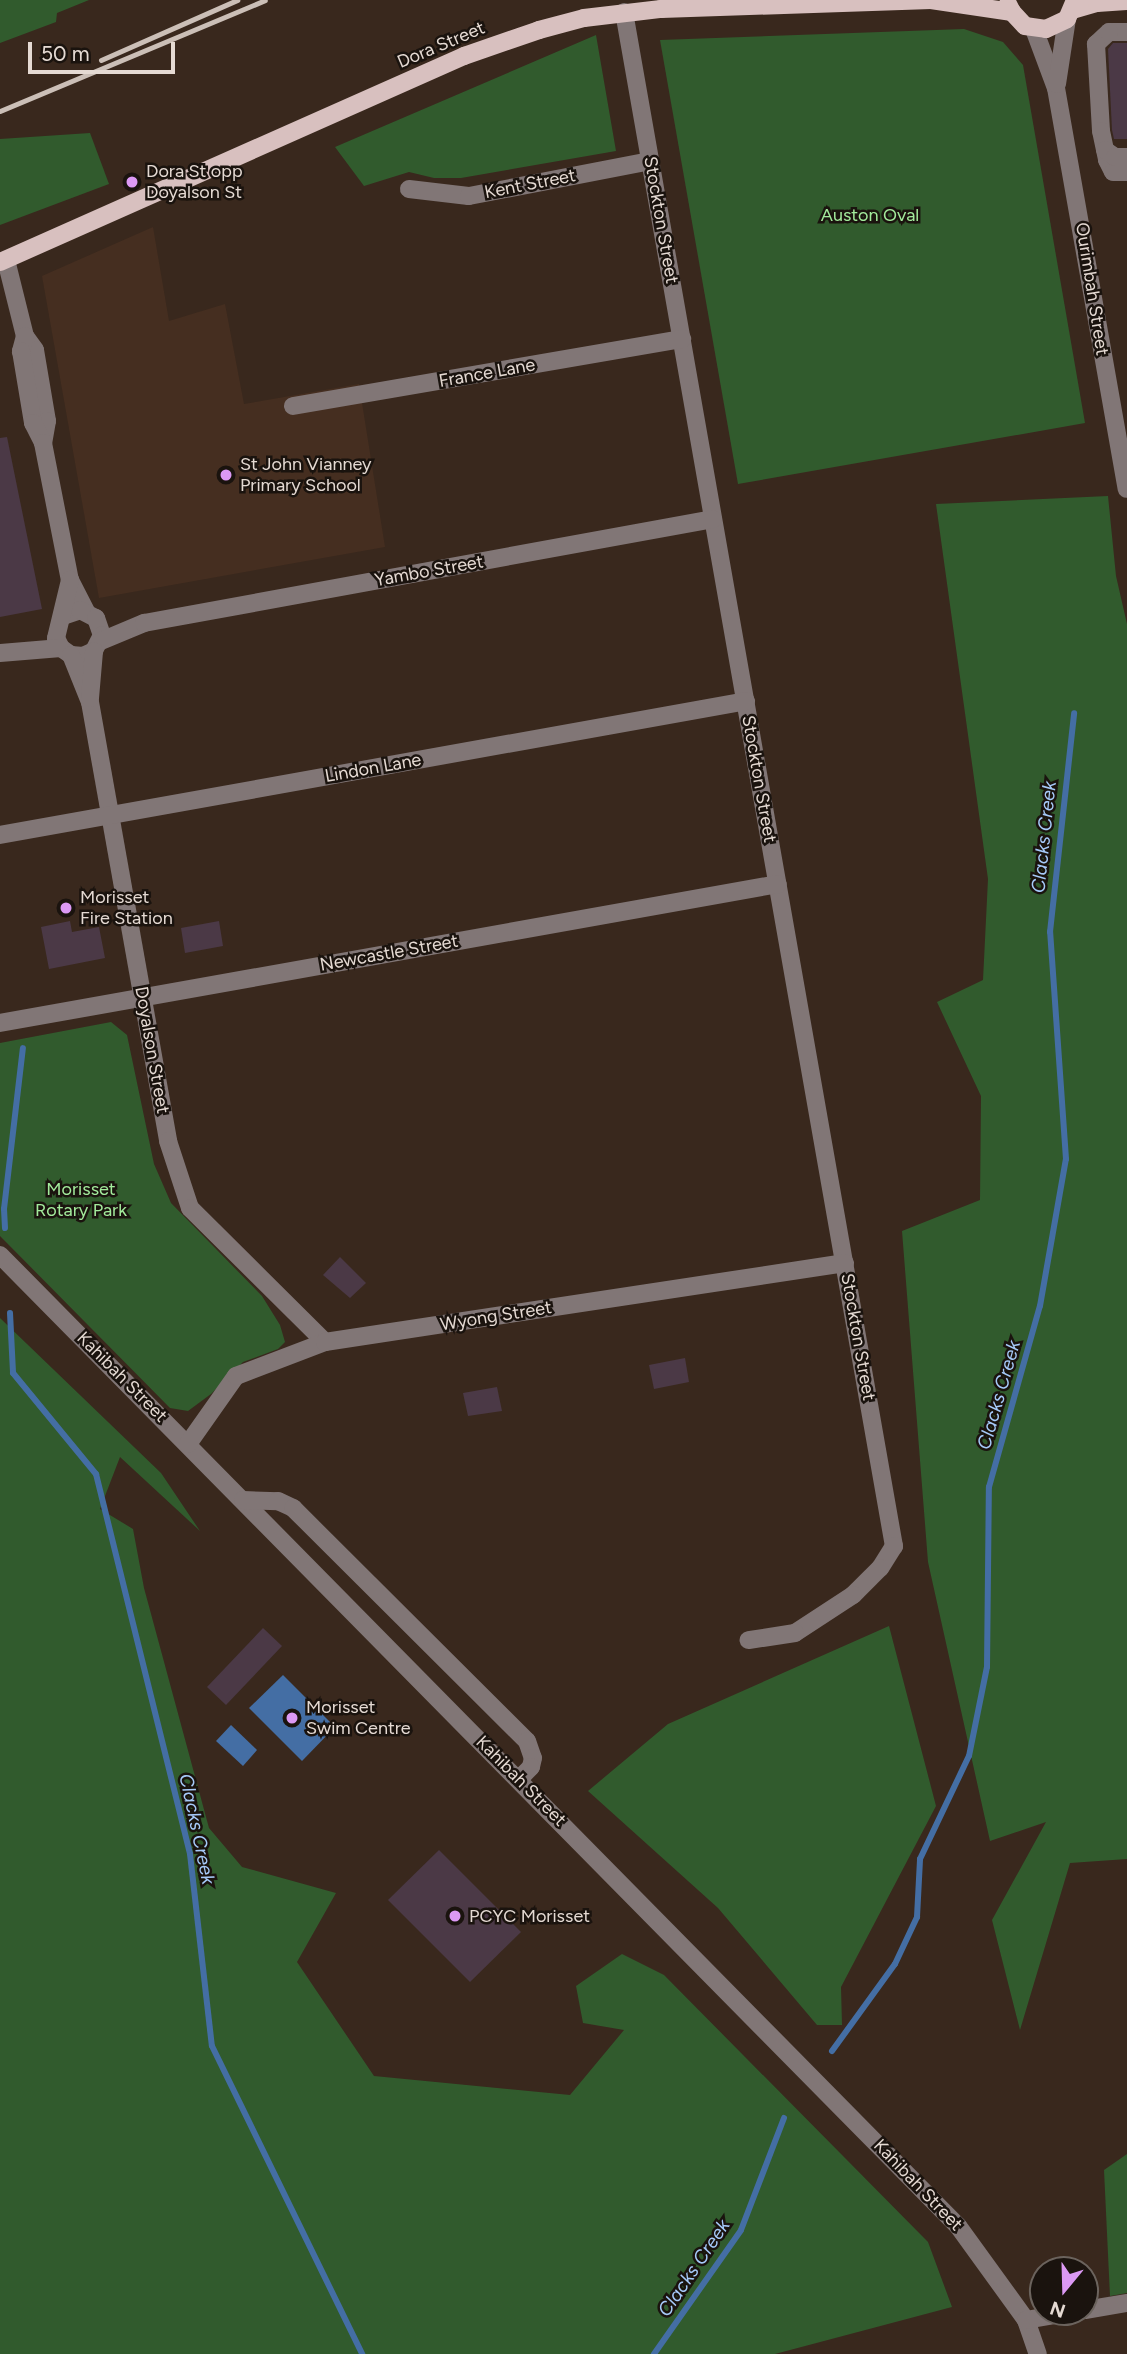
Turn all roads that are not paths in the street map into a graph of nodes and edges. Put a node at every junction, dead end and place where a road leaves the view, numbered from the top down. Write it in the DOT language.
graph roads {
  1 [pos="932,0"];
  2 [pos="1127,1"];
  3 [pos="1010,6"];
  4 [pos="1071,10"];
  5 [pos="624,12"];
  6 [pos="1034,29"];
  7 [pos="1127,32"];
  8 [pos="1056,88"];
  9 [pos="1105,150"];
  10 [pos="1127,157"];
  11 [pos="650,161"];
  12 [pos="1127,172"];
  13 [pos="409,189"];
  14 [pos="3,261"];
  15 [pos="682,339"];
  16 [pos="293,406"];
  17 [pos="1127,489"];
  18 [pos="713,519"];
  19 [pos="70,580"];
  20 [pos="91,615"];
  21 [pos="60,621"];
  22 [pos="144,623"];
  23 [pos="97,646"];
  24 [pos="7,651"];
  25 [pos="66,652"];
  26 [pos="746,701"];
  27 [pos="90,702"];
  28 [pos="110,816"];
  29 [pos="0,835"];
  30 [pos="778,884"];
  31 [pos="143,997"];
  32 [pos="0,1023"];
  33 [pos="0,1255"];
  34 [pos="845,1263"];
  35 [pos="325,1342"];
  36 [pos="188,1444"];
  37 [pos="243,1500"];
  38 [pos="749,1640"];
  39 [pos="519,1779"];
  40 [pos="1127,2303"];
  41 [pos="1099,2308"];
  42 [pos="1029,2319"];
  43 [pos="1026,2320"];
  44 [pos="1038,2354"];
  1 -- 3 [label="main road, Dora Street"];
  1 -- 5 [label="main road, Dora Street"];
  2 -- 4 [label="main road"];
  3 -- 6 [label="main road"];
  4 -- 6 [label="main road"];
  4 -- 8 [label="street, Ourimbah Street"];
  5 -- 11 [label="street, Stockton Street"];
  5 -- 14 [label="main road, Dora Street"];
  6 -- 8 [label="street, Ourimbah Street"];
  7 -- 9 [label="street"];
  8 -- 17 [label="street, Ourimbah Street"];
  9 -- 10 [label="street"];
  9 -- 12 [label="street"];
  11 -- 13 [label="street, Kent Street"];
  11 -- 15 [label="street, Stockton Street"];
  14 -- 19 [label="street, Doyalson Street"];
  15 -- 16 [label="street, France Lane"];
  15 -- 18 [label="street, Stockton Street"];
  18 -- 22 [label="street, Yambo Street"];
  18 -- 26 [label="street, Stockton Street"];
  19 -- 20 [label="street, Doyalson Street"];
  19 -- 21 [label="street, Doyalson Street"];
  20 -- 21 [label="street"];
  20 -- 22 [label="street, Yambo Street"];
  20 -- 23 [label="street, Doyalson Street"];
  21 -- 24 [label="street"];
  21 -- 25 [label="street, Doyalson Street"];
  22 -- 23 [label="street, Yambo Street"];
  23 -- 25 [label="street"];
  23 -- 27 [label="street, Doyalson Street"];
  24 -- 25 [label="street"];
  25 -- 27 [label="street, Doyalson Street"];
  26 -- 28 [label="street, Lindon Lane"];
  26 -- 30 [label="street, Stockton Street"];
  27 -- 28 [label="street, Doyalson Street"];
  28 -- 29 [label="street, Lindon Lane"];
  28 -- 31 [label="street, Doyalson Street"];
  30 -- 31 [label="street, Newcastle Street"];
  30 -- 34 [label="street, Stockton Street"];
  31 -- 32 [label="street, Newcastle Street"];
  31 -- 35 [label="street, Doyalson Street"];
  33 -- 36 [label="street, Kahibah Street"];
  34 -- 35 [label="street, Wyong Street"];
  34 -- 38 [label="street, Stockton Street"];
  35 -- 36 [label="street, Wyong Street"];
  36 -- 37 [label="street, Kahibah Street"];
  37 -- 39 [label="street, Kahibah Street"];
  37 -- 39 [label="street"];
  39 -- 43 [label="street, Kahibah Street"];
  40 -- 41 [label="street"];
  42 -- 43 [label="street"];
  43 -- 44 [label="street"];
}
